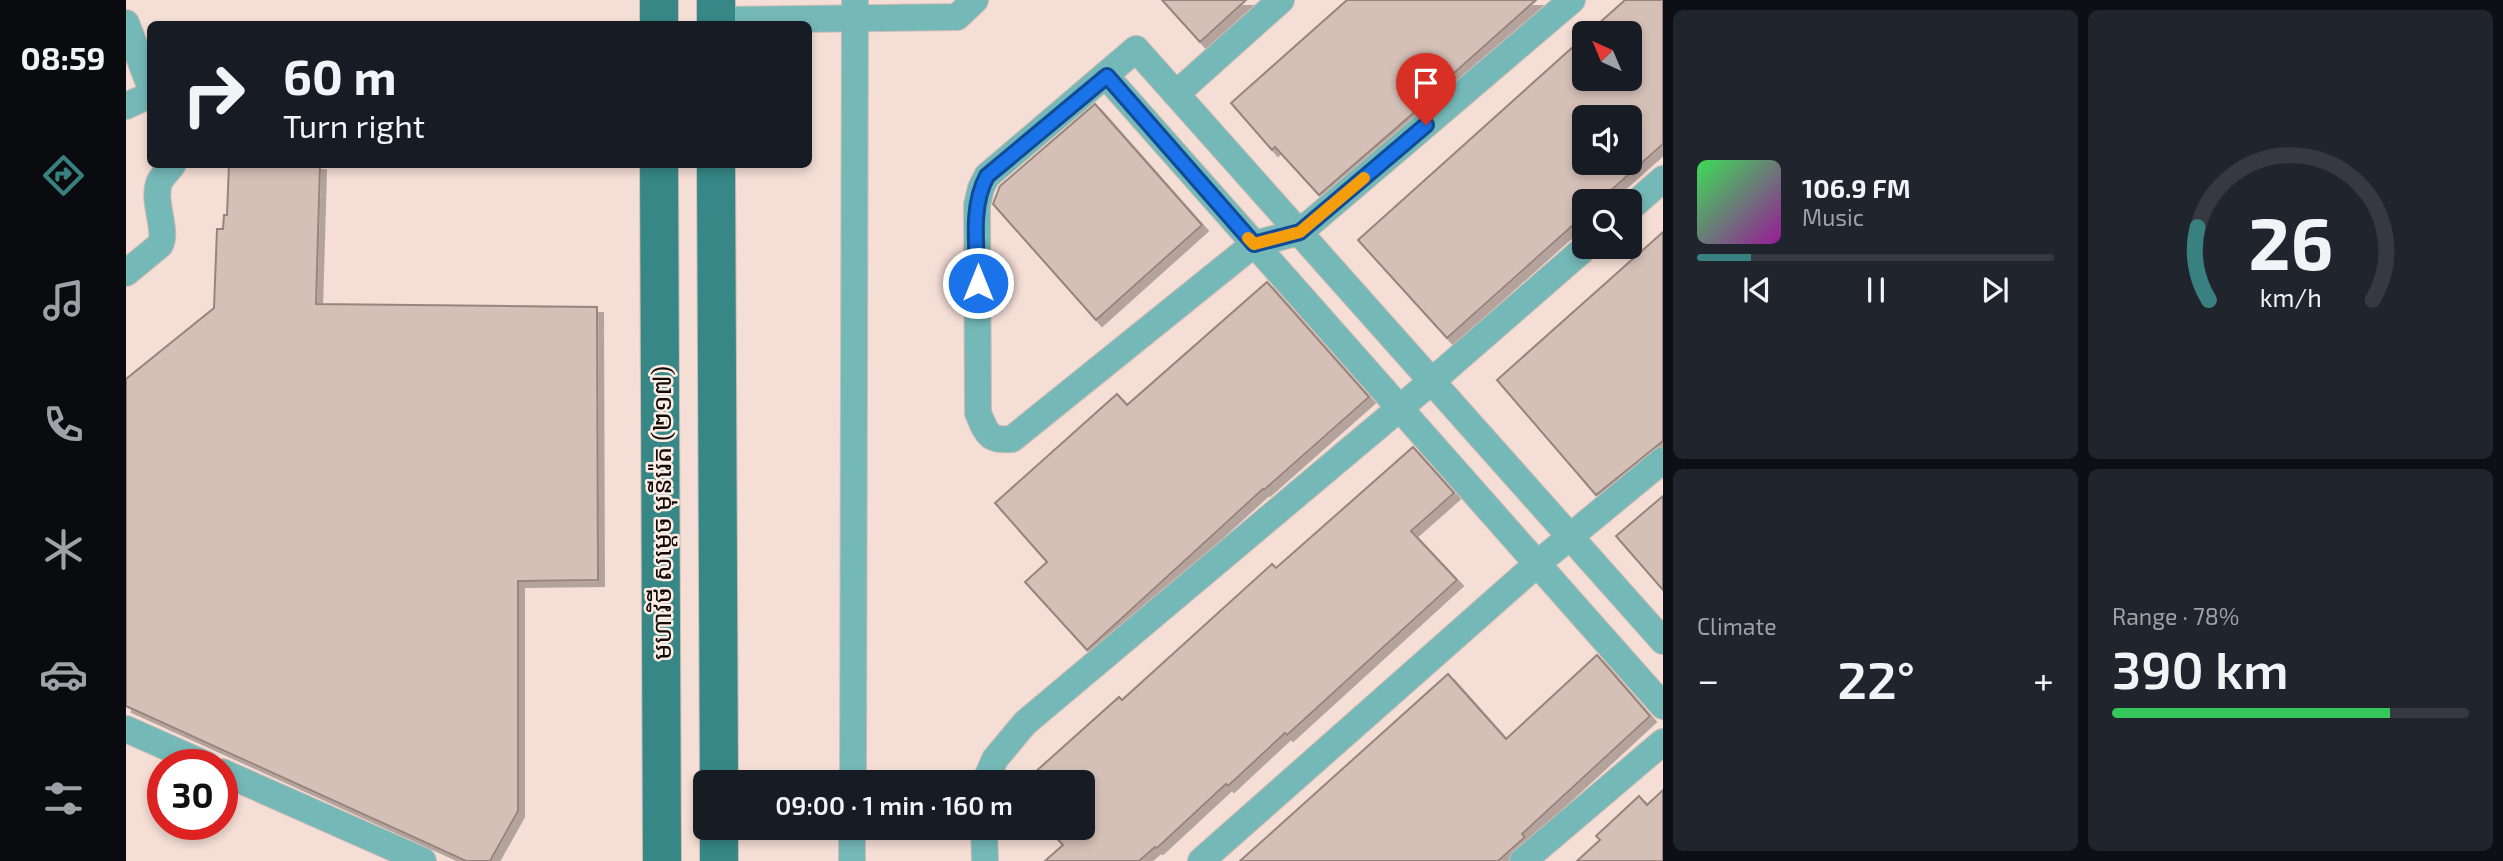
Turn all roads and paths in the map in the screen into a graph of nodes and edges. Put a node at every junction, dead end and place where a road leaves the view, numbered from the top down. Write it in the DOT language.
graph roads {
  1 [pos="659,0"];
  2 [pos="975,0"];
  3 [pos="1281,0"];
  4 [pos="1572,0"];
  5 [pos="855,9"];
  6 [pos="716,15"];
  7 [pos="659,21"];
  8 [pos="126,23"];
  9 [pos="1107,76"];
  10 [pos="147,78"];
  11 [pos="1177,94"];
  12 [pos="147,96"];
  13 [pos="126,106"];
  14 [pos="170,168"];
  15 [pos="659,168"];
  16 [pos="716,168"];
  17 [pos="1663,179"];
  18 [pos="1642,198"];
  19 [pos="1300,232"];
  20 [pos="1254,244"];
  21 [pos="1572,259"];
  22 [pos="126,273"];
  23 [pos="1432,381"];
  24 [pos="1399,408"];
  25 [pos="1663,460"];
  26 [pos="1571,537"];
  27 [pos="1537,564"];
  28 [pos="1663,641"];
  29 [pos="1663,706"];
  30 [pos="126,729"];
  31 [pos="1663,742"];
  32 [pos="171,749"];
  33 [pos="719,770"];
  34 [pos="853,770"];
  35 [pos="990,770"];
  36 [pos="238,779"];
  37 [pos="719,840"];
  38 [pos="852,840"];
  39 [pos="984,840"];
  40 [pos="423,861"];
  41 [pos="662,861"];
  42 [pos="719,861"];
  43 [pos="852,861"];
  44 [pos="985,861"];
  45 [pos="1201,861"];
  46 [pos="1523,861"];
  1 -- 7 [label="main road"];
  2 -- 5 [label="street"];
  3 -- 11 [label="street"];
  4 -- 19 [label="street"];
  5 -- 6 [label="street"];
  5 -- 34 [label="street"];
  8 -- 10 [label="street"];
  9 -- 11 [label="street"];
  9 -- 20 [label="street"];
  9 -- 20 [label="street"];
  11 -- 19 [label="street"];
  12 -- 13 [label="street"];
  14 -- 22 [label="street"];
  15 -- 41 [label="main road, មហាវិថី សម្តេច មុនីរ៉េត (២១៧)"];
  16 -- 33 [label="main road"];
  17 -- 18 [label="street"];
  19 -- 20 [label="street"];
  19 -- 23 [label="street"];
  20 -- 24 [label="street"];
  21 -- 23 [label="street"];
  23 -- 24 [label="street"];
  23 -- 26 [label="street"];
  24 -- 27 [label="street"];
  24 -- 35 [label="street"];
  25 -- 26 [label="street"];
  26 -- 27 [label="street"];
  26 -- 28 [label="street"];
  27 -- 29 [label="street"];
  27 -- 45 [label="street"];
  30 -- 32 [label="street"];
  31 -- 46 [label="street"];
  36 -- 40 [label="street"];
  37 -- 42 [label="main road"];
  38 -- 43 [label="street"];
  39 -- 44 [label="street"];
}
